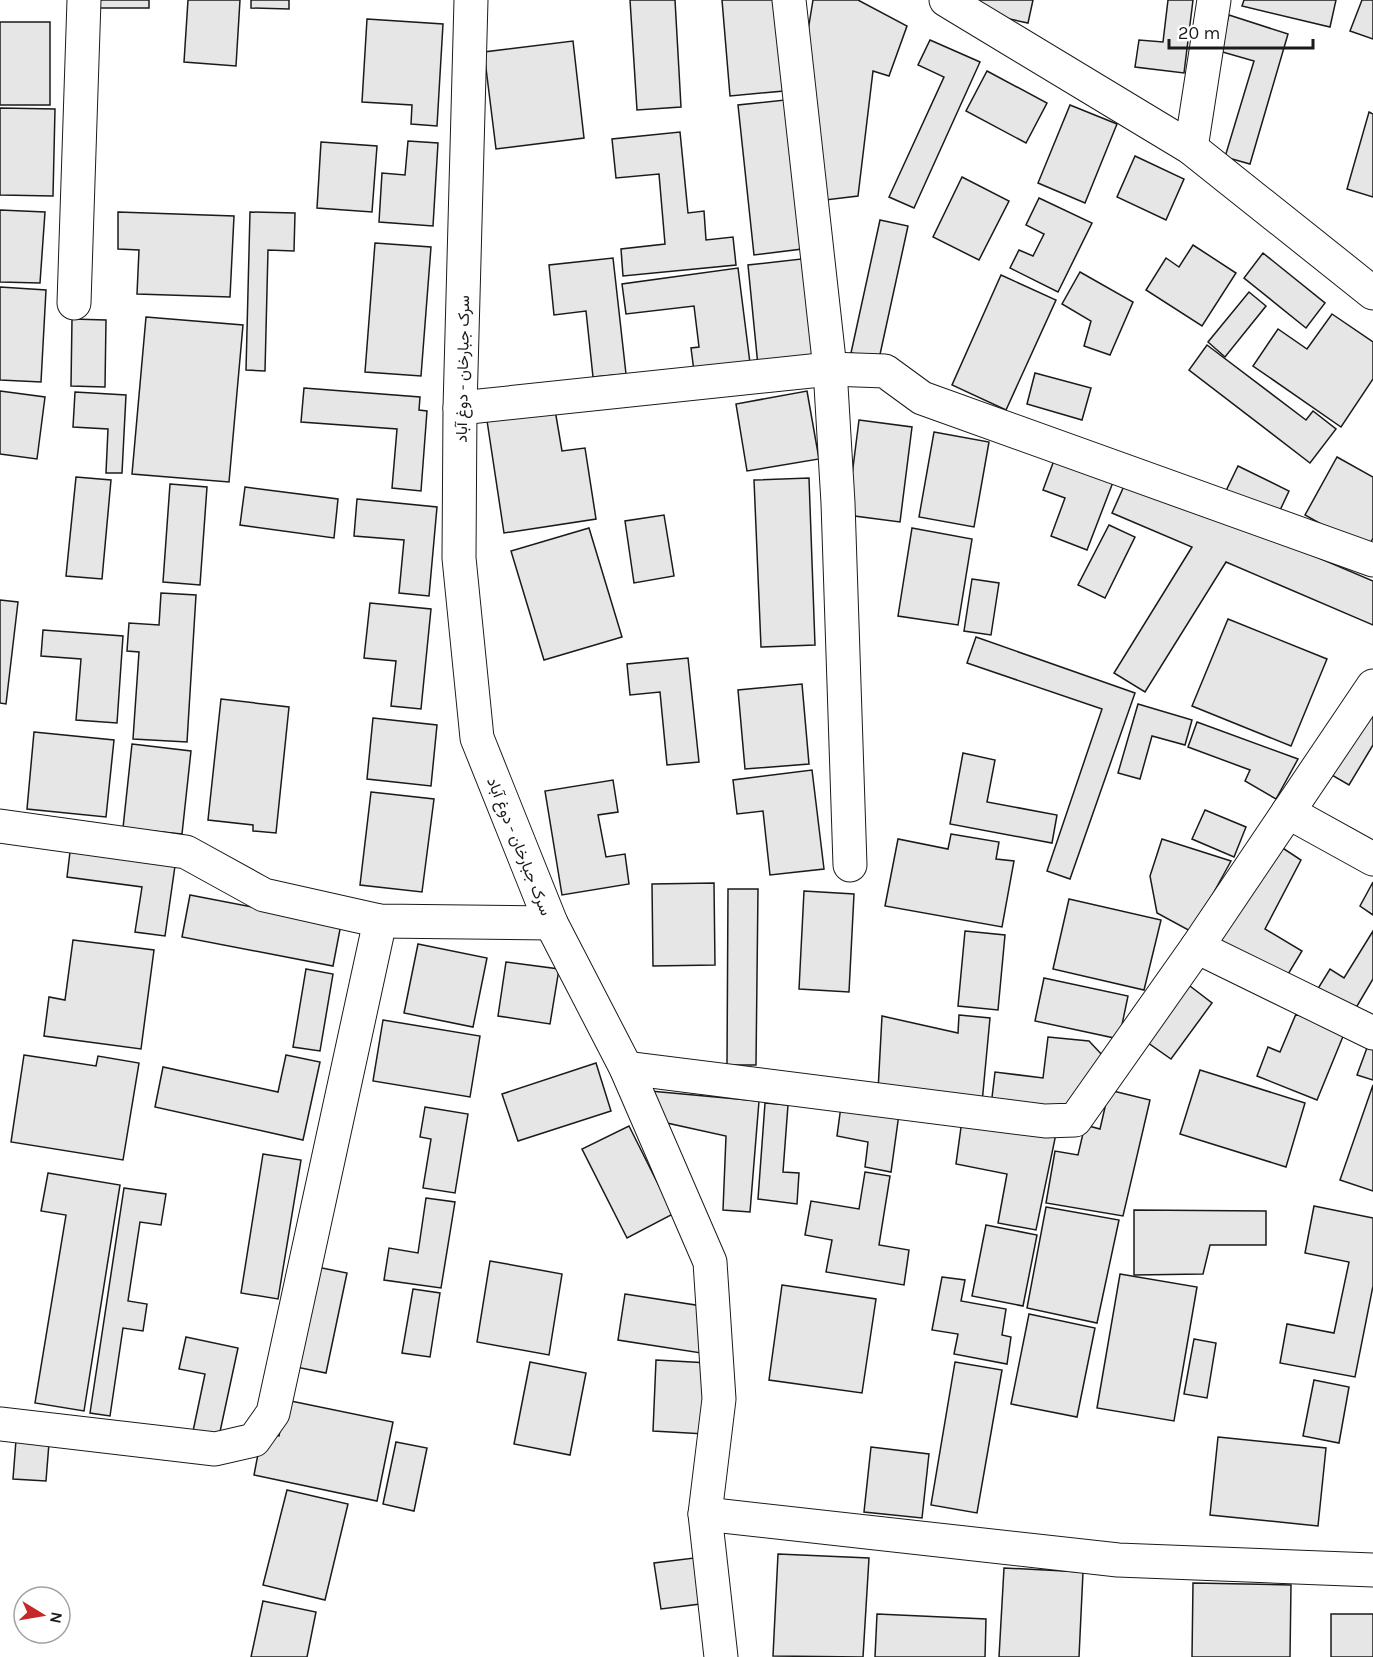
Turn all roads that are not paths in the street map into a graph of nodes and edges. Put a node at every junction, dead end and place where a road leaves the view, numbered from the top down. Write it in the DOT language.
graph roads {
  1 [pos="84,0"];
  2 [pos="471,0"];
  3 [pos="789,0"];
  4 [pos="946,0"];
  5 [pos="1214,0"];
  6 [pos="1191,148"];
  7 [pos="1373,292"];
  8 [pos="74,303"];
  9 [pos="830,369"];
  10 [pos="460,408"];
  11 [pos="1373,560"];
  12 [pos="1373,687"];
  13 [pos="1288,812"];
  14 [pos="0,826"];
  15 [pos="1373,859"];
  16 [pos="850,865"];
  17 [pos="380,921"];
  18 [pos="551,923"];
  19 [pos="1197,947"];
  20 [pos="1373,1034"];
  21 [pos="626,1068"];
  22 [pos="0,1424"];
  23 [pos="705,1514"];
  24 [pos="1373,1570"];
  25 [pos="721,1657"];
  1 -- 8 [label="street"];
  2 -- 10 [label="street, سرک جبارخان - دوغ آباد"];
  3 -- 9 [label="street"];
  4 -- 6 [label="street"];
  5 -- 6 [label="street"];
  6 -- 7 [label="street"];
  9 -- 10 [label="street"];
  9 -- 11 [label="street"];
  9 -- 16 [label="street"];
  10 -- 18 [label="street, سرک جبارخان - دوغ آباد"];
  12 -- 13 [label="street"];
  13 -- 15 [label="street"];
  13 -- 19 [label="street"];
  14 -- 17 [label="street"];
  17 -- 18 [label="street"];
  17 -- 22 [label="street"];
  18 -- 21 [label="street, سرک جبارخان - دوغ آباد"];
  19 -- 20 [label="street"];
  19 -- 21 [label="street"];
  21 -- 23 [label="street, سرک جبارخان - دوغ آباد"];
  23 -- 24 [label="street"];
  23 -- 25 [label="street, سرک جبارخان - دوغ آباد"];
}
